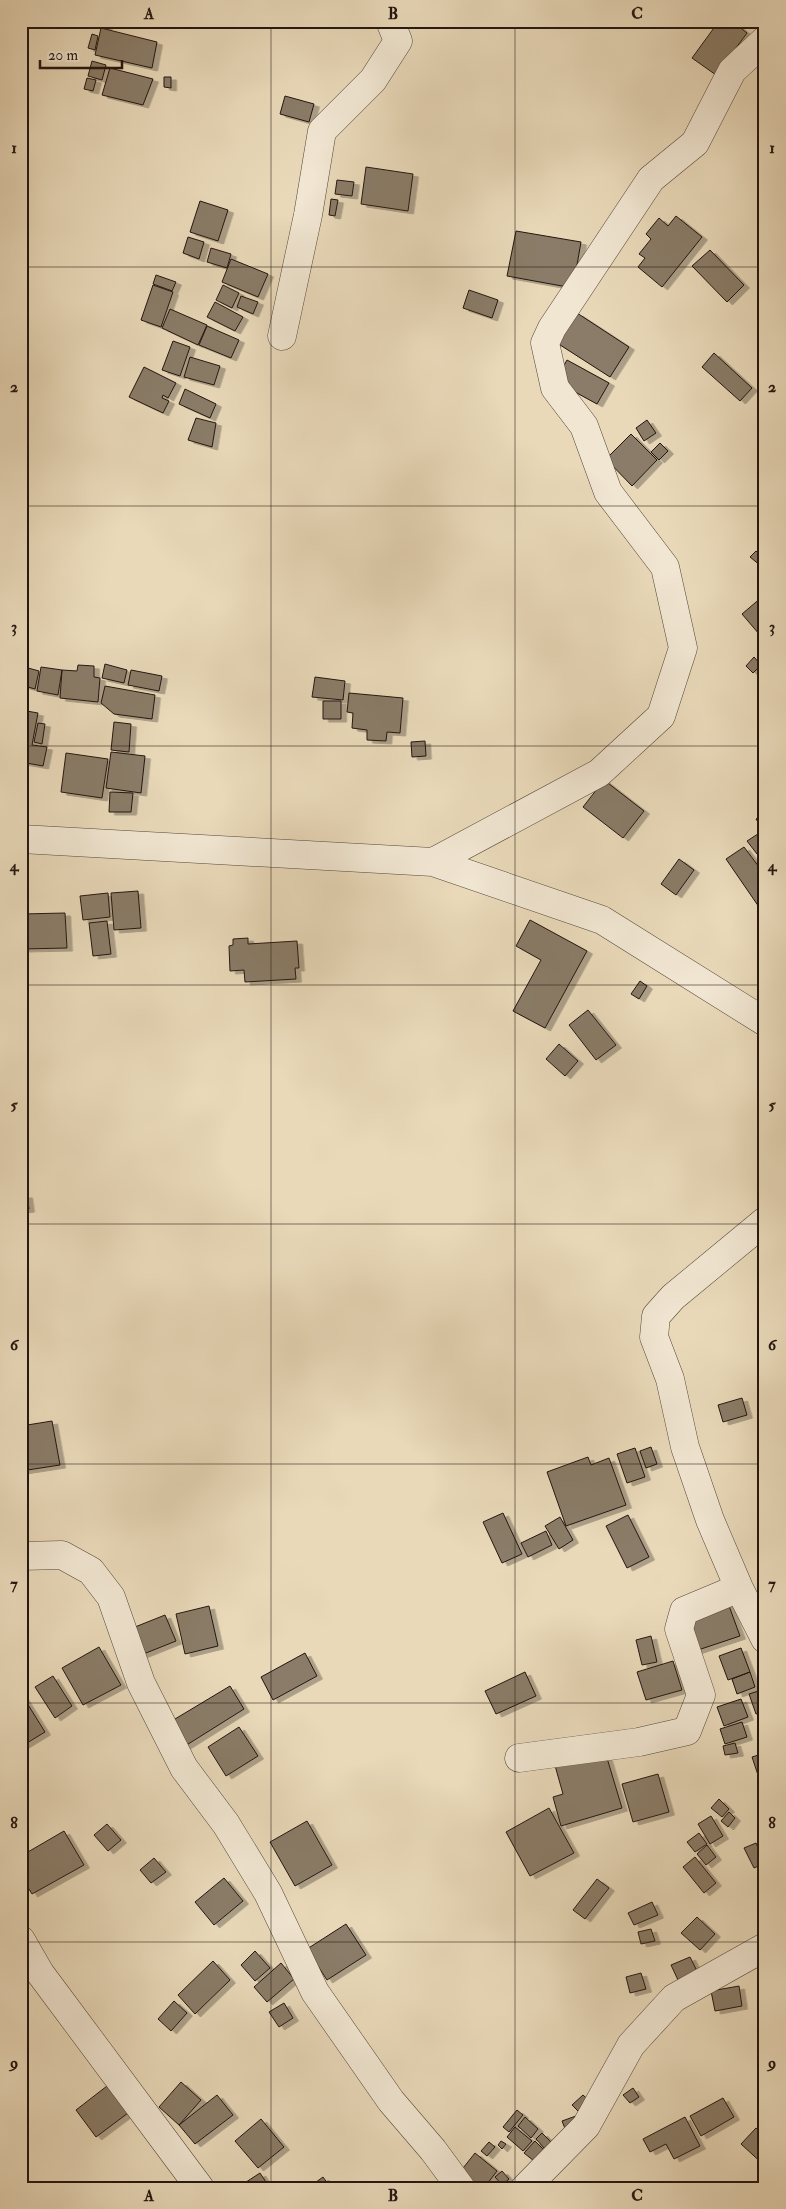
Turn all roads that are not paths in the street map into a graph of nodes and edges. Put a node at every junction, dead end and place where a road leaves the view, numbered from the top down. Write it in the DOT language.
graph roads {
  1 [pos="390,21"];
  2 [pos="765,40"];
  3 [pos="282,336"];
  4 [pos="21,839"];
  5 [pos="434,862"];
  6 [pos="765,1022"];
  7 [pos="765,1221"];
  8 [pos="21,1556"];
  9 [pos="739,1588"];
  10 [pos="765,1639"];
  11 [pos="519,1758"];
  12 [pos="21,1940"];
  13 [pos="765,1947"];
  14 [pos="200,2188"];
  15 [pos="461,2188"];
  16 [pos="524,2188"];
  1 -- 3 [label="street"];
  2 -- 5 [label="street"];
  4 -- 5 [label="street"];
  5 -- 6 [label="street"];
  7 -- 9 [label="street"];
  8 -- 15 [label="street"];
  9 -- 10 [label="street"];
  9 -- 11 [label="street"];
  12 -- 14 [label="street"];
  13 -- 16 [label="street"];
}
